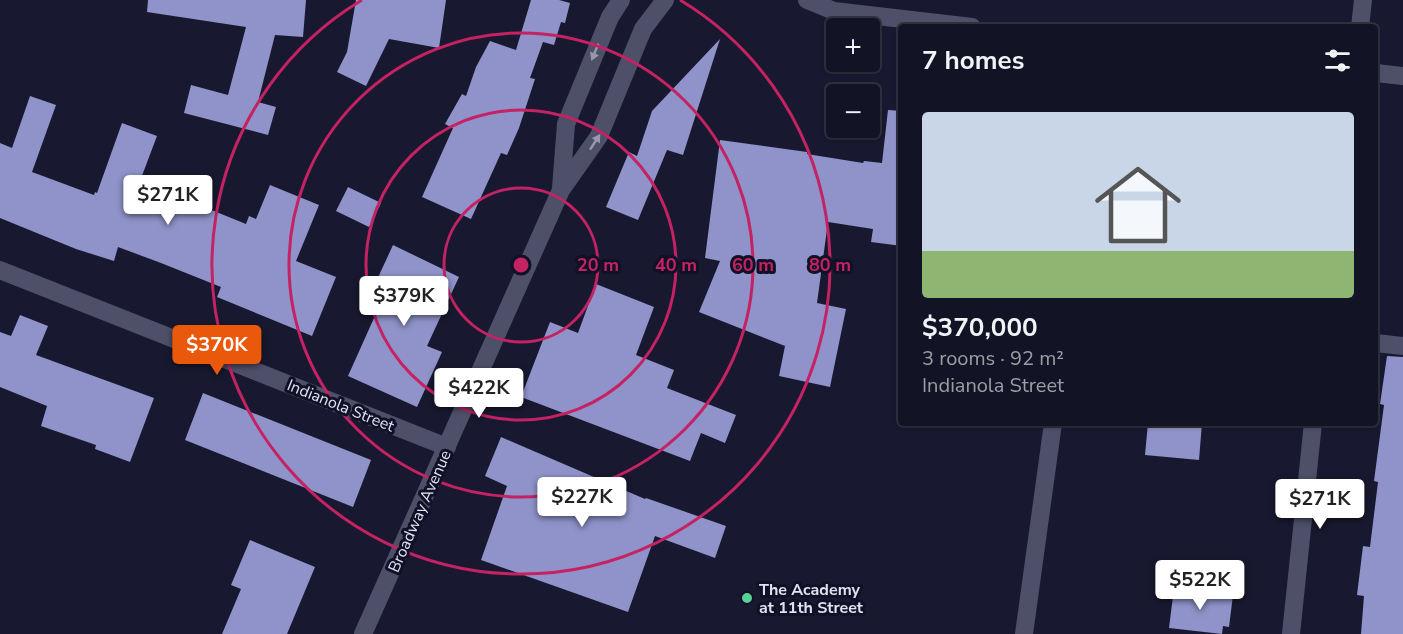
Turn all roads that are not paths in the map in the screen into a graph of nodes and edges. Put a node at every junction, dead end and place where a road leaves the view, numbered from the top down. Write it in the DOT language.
graph roads {
  1 [pos="621,0"];
  2 [pos="665,0"];
  3 [pos="807,0"];
  4 [pos="1363,0"];
  5 [pos="946,24"];
  6 [pos="1360,24"];
  7 [pos="1378,73"];
  8 [pos="1403,76"];
  9 [pos="561,190"];
  10 [pos="0,270"];
  11 [pos="1378,343"];
  12 [pos="1403,346"];
  13 [pos="1053,426"];
  14 [pos="1313,426"];
  15 [pos="447,447"];
  16 [pos="363,634"];
  17 [pos="1024,634"];
  18 [pos="1291,634"];
  1 -- 9 [label="street, Broadway Avenue, one-way"];
  9 -- 2 [label="street, Broadway Avenue, one-way"];
  3 -- 5 [label="street"];
  4 -- 6 [label="street"];
  7 -- 8 [label="street"];
  9 -- 15 [label="street, Broadway Avenue"];
  10 -- 15 [label="street, Indianola Street"];
  11 -- 12 [label="street"];
  13 -- 17 [label="street"];
  14 -- 18 [label="street"];
  15 -- 16 [label="street, Broadway Avenue"];
}
